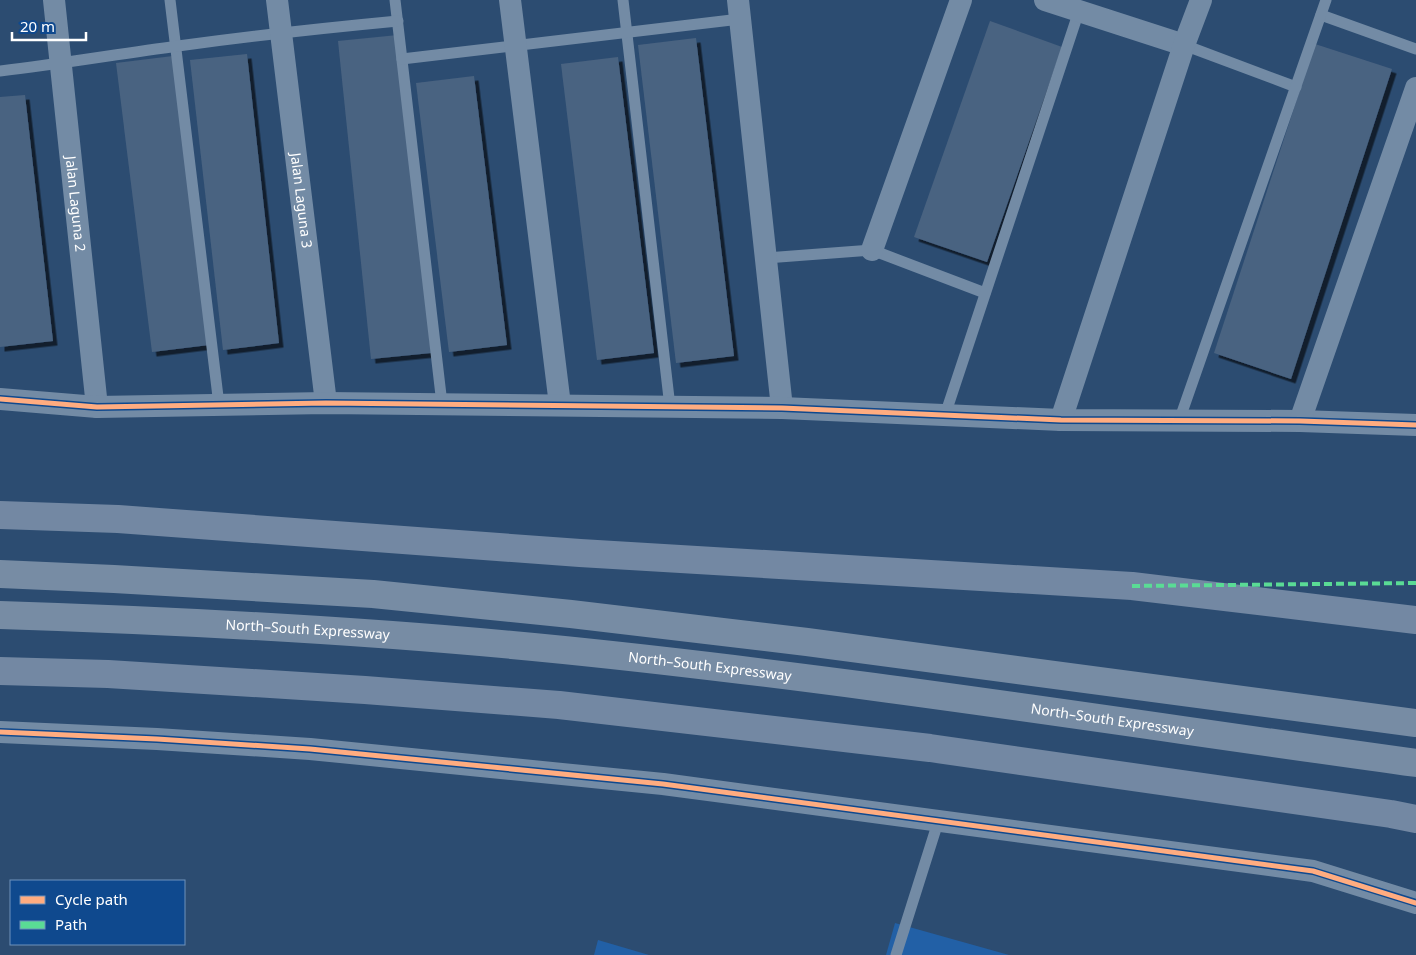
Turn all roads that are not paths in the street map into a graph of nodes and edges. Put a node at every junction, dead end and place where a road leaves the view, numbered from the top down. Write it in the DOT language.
graph roads {
  1 [pos="54,0"];
  2 [pos="170,0"];
  3 [pos="277,0"];
  4 [pos="395,0"];
  5 [pos="510,0"];
  6 [pos="622,0"];
  7 [pos="961,0"];
  8 [pos="1045,0"];
  9 [pos="1201,0"];
  10 [pos="1326,0"];
  11 [pos="739,10"];
  12 [pos="1079,11"];
  13 [pos="1321,15"];
  14 [pos="398,21"];
  15 [pos="281,32"];
  16 [pos="626,33"];
  17 [pos="516,45"];
  18 [pos="176,46"];
  19 [pos="1184,46"];
  20 [pos="1416,49"];
  21 [pos="402,59"];
  22 [pos="61,64"];
  23 [pos="0,71"];
  24 [pos="1296,86"];
  25 [pos="1416,88"];
  26 [pos="872,250"];
  27 [pos="766,258"];
  28 [pos="986,293"];
  29 [pos="0,399"];
  30 [pos="326,403"];
  31 [pos="442,404"];
  32 [pos="219,405"];
  33 [pos="560,405"];
  34 [pos="97,407"];
  35 [pos="670,407"];
  36 [pos="782,408"];
  37 [pos="945,415"];
  38 [pos="1061,420"];
  39 [pos="1179,421"];
  40 [pos="1300,422"];
  41 [pos="1416,425"];
  42 [pos="0,515"];
  43 [pos="0,574"];
  44 [pos="0,614"];
  45 [pos="1416,620"];
  46 [pos="0,671"];
  47 [pos="1416,723"];
  48 [pos="0,732"];
  49 [pos="1416,763"];
  50 [pos="939,819"];
  51 [pos="1416,819"];
  52 [pos="1416,903"];
  53 [pos="896,955"];
  1 -- 22 [label="street, Jalan Laguna 2"];
  2 -- 18 [label="lane"];
  3 -- 15 [label="street, Jalan Laguna 3"];
  4 -- 14 [label="lane"];
  5 -- 17 [label="street"];
  6 -- 16 [label="lane"];
  7 -- 26 [label="street"];
  8 -- 12 [label="street"];
  9 -- 19 [label="street"];
  10 -- 13 [label="lane"];
  11 -- 16 [label="lane"];
  11 -- 27 [label="street"];
  12 -- 19 [label="street"];
  12 -- 28 [label="lane"];
  13 -- 20 [label="lane"];
  13 -- 24 [label="lane"];
  14 -- 15 [label="lane"];
  14 -- 21 [label="lane"];
  15 -- 18 [label="lane"];
  15 -- 30 [label="street, Jalan Laguna 3"];
  16 -- 17 [label="lane"];
  16 -- 35 [label="lane"];
  17 -- 21 [label="lane"];
  17 -- 33 [label="street"];
  18 -- 22 [label="lane"];
  18 -- 32 [label="lane"];
  19 -- 24 [label="lane"];
  19 -- 38 [label="street"];
  21 -- 31 [label="lane"];
  22 -- 23 [label="lane"];
  22 -- 34 [label="street, Jalan Laguna 2"];
  24 -- 39 [label="lane"];
  25 -- 40 [label="street"];
  26 -- 27 [label="lane"];
  26 -- 28 [label="lane"];
  27 -- 36 [label="street"];
  28 -- 37 [label="lane"];
  29 -- 34 [label="street"];
  30 -- 31 [label="street"];
  30 -- 32 [label="street"];
  31 -- 33 [label="street"];
  32 -- 34 [label="street"];
  33 -- 35 [label="street"];
  35 -- 36 [label="street"];
  36 -- 37 [label="street"];
  37 -- 38 [label="street"];
  38 -- 39 [label="street"];
  39 -- 40 [label="street"];
  40 -- 41 [label="street"];
  42 -- 45 [label="main road"];
  43 -- 47 [label="highway"];
  44 -- 49 [label="highway, North–South Expressway"];
  46 -- 51 [label="main road"];
  48 -- 50 [label="street"];
  50 -- 52 [label="street"];
  50 -- 53 [label="lane"];
}
